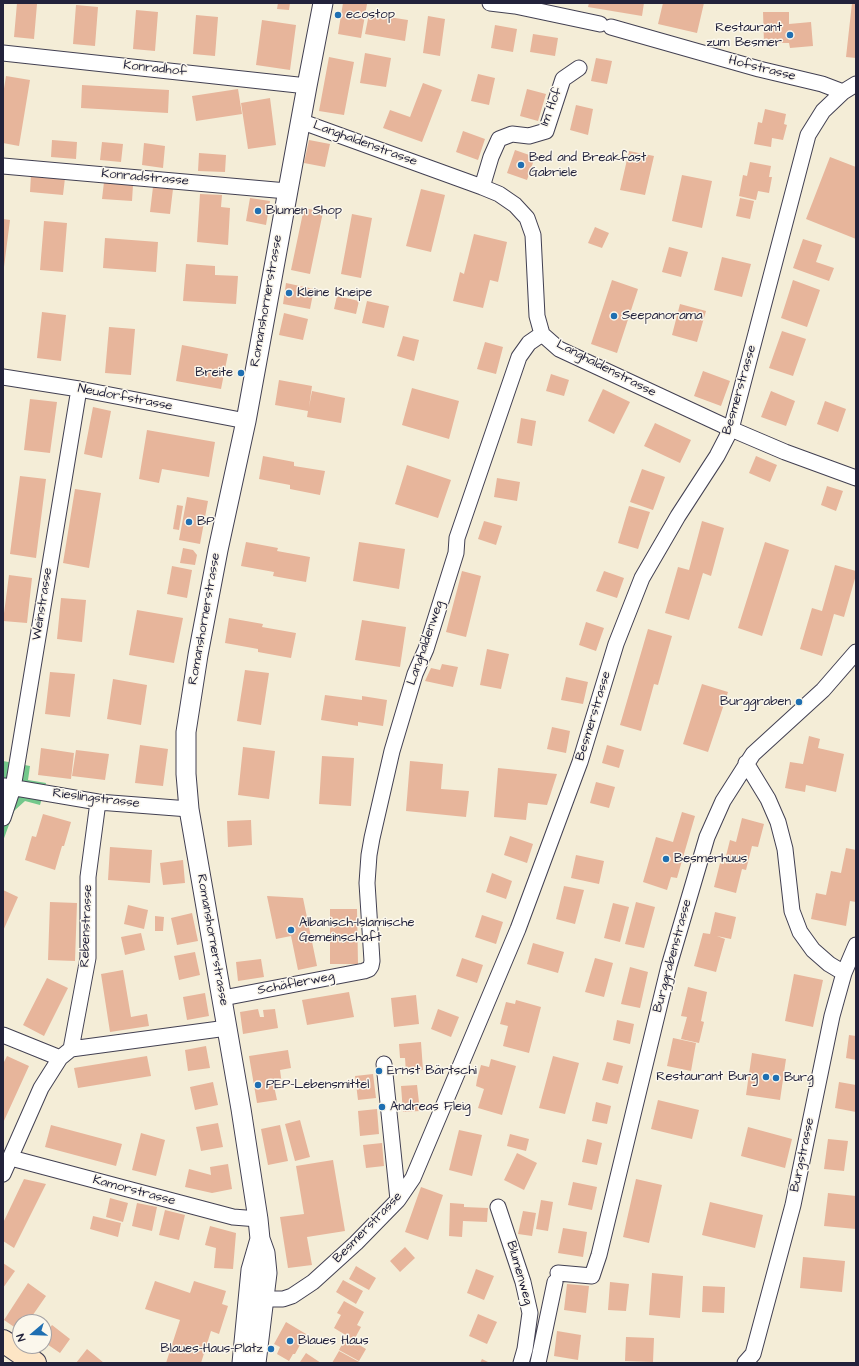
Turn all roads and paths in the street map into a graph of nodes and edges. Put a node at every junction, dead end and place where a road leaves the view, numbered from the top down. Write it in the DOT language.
graph roads {
  1 [pos="323,3"];
  2 [pos="490,3"];
  3 [pos="516,5"];
  4 [pos="3,53"];
  5 [pos="579,68"];
  6 [pos="307,86"];
  7 [pos="850,88"];
  8 [pos="300,121"];
  9 [pos="3,166"];
  10 [pos="482,187"];
  11 [pos="287,191"];
  12 [pos="542,334"];
  13 [pos="3,377"];
  14 [pos="79,389"];
  15 [pos="246,421"];
  16 [pos="731,429"];
  17 [pos="856,478"];
  18 [pos="856,652"];
  19 [pos="746,763"];
  20 [pos="8,787"];
  21 [pos="98,802"];
  22 [pos="189,809"];
  23 [pos="3,818"];
  24 [pos="856,945"];
  25 [pos="369,969"];
  26 [pos="844,973"];
  27 [pos="222,998"];
  28 [pos="227,1028"];
  29 [pos="3,1034"];
  30 [pos="65,1054"];
  31 [pos="384,1064"];
  32 [pos="11,1158"];
  33 [pos="3,1174"];
  34 [pos="398,1200"];
  35 [pos="498,1207"];
  36 [pos="258,1219"];
  37 [pos="256,1299"];
  38 [pos="3,1340"];
  39 [pos="539,1359"];
  40 [pos="35,1363"];
  41 [pos="242,1363"];
  42 [pos="256,1363"];
  43 [pos="521,1363"];
  44 [pos="745,1363"];
  1 -- 6 [label="street, Romanshornerstrasse"];
  2 -- 3 [label="street, Hofstrasse"];
  3 -- 7 [label="street, Hofstrasse"];
  4 -- 6 [label="street, Konradhof"];
  5 -- 10 [label="street, Im Hof"];
  6 -- 8 [label="street, Romanshornerstrasse"];
  7 -- 16 [label="street, Besmerstrasse"];
  8 -- 10 [label="street, Langhaldenstrasse"];
  8 -- 11 [label="street, Romanshornerstrasse"];
  9 -- 11 [label="street, Konradstrasse"];
  10 -- 12 [label="street, Langhaldenstrasse"];
  11 -- 15 [label="street, Romanshornerstrasse"];
  12 -- 16 [label="street, Langhaldenstrasse"];
  12 -- 25 [label="street, Langhaldenweg"];
  13 -- 14 [label="street, Neudorfstrasse"];
  14 -- 15 [label="street, Neudorfstrasse"];
  14 -- 20 [label="street, Weinstrasse"];
  15 -- 22 [label="street, Romanshornerstrasse"];
  16 -- 17 [label="street, Langhaldenstrasse"];
  16 -- 34 [label="street, Besmerstrasse"];
  18 -- 19 [label="street, Burggrabenstrasse"];
  19 -- 26 [label="street"];
  19 -- 39 [label="street, Burggrabenstrasse"];
  20 -- 21 [label="street, Rieslingstrasse"];
  20 -- 23 [label="street, Weinstrasse"];
  21 -- 22 [label="street, Rieslingstrasse"];
  21 -- 30 [label="street, Rebenstrasse"];
  22 -- 27 [label="street, Romanshornerstrasse"];
  24 -- 26 [label="street, Burgstrasse"];
  25 -- 27 [label="street, Schäflerweg"];
  26 -- 44 [label="street, Burgstrasse"];
  27 -- 28 [label="street, Romanshornerstrasse"];
  28 -- 30 [label="street"];
  28 -- 36 [label="street, Romanshornerstrasse"];
  29 -- 30 [label="street"];
  30 -- 32 [label="street, Rebenstrasse"];
  31 -- 34 [label="street"];
  32 -- 33 [label="street, Rebenstrasse"];
  32 -- 36 [label="street, Kamorstrasse"];
  34 -- 37 [label="street, Besmerstrasse"];
  35 -- 43 [label="street, Blumenweg"];
  36 -- 37 [label="street, Romanshornerstrasse"];
  37 -- 41 [label="street, Romanshornerstrasse"];
  37 -- 42 [label="street, Romanshornerstrasse"];
  38 -- 40 [label="main road"];
}
